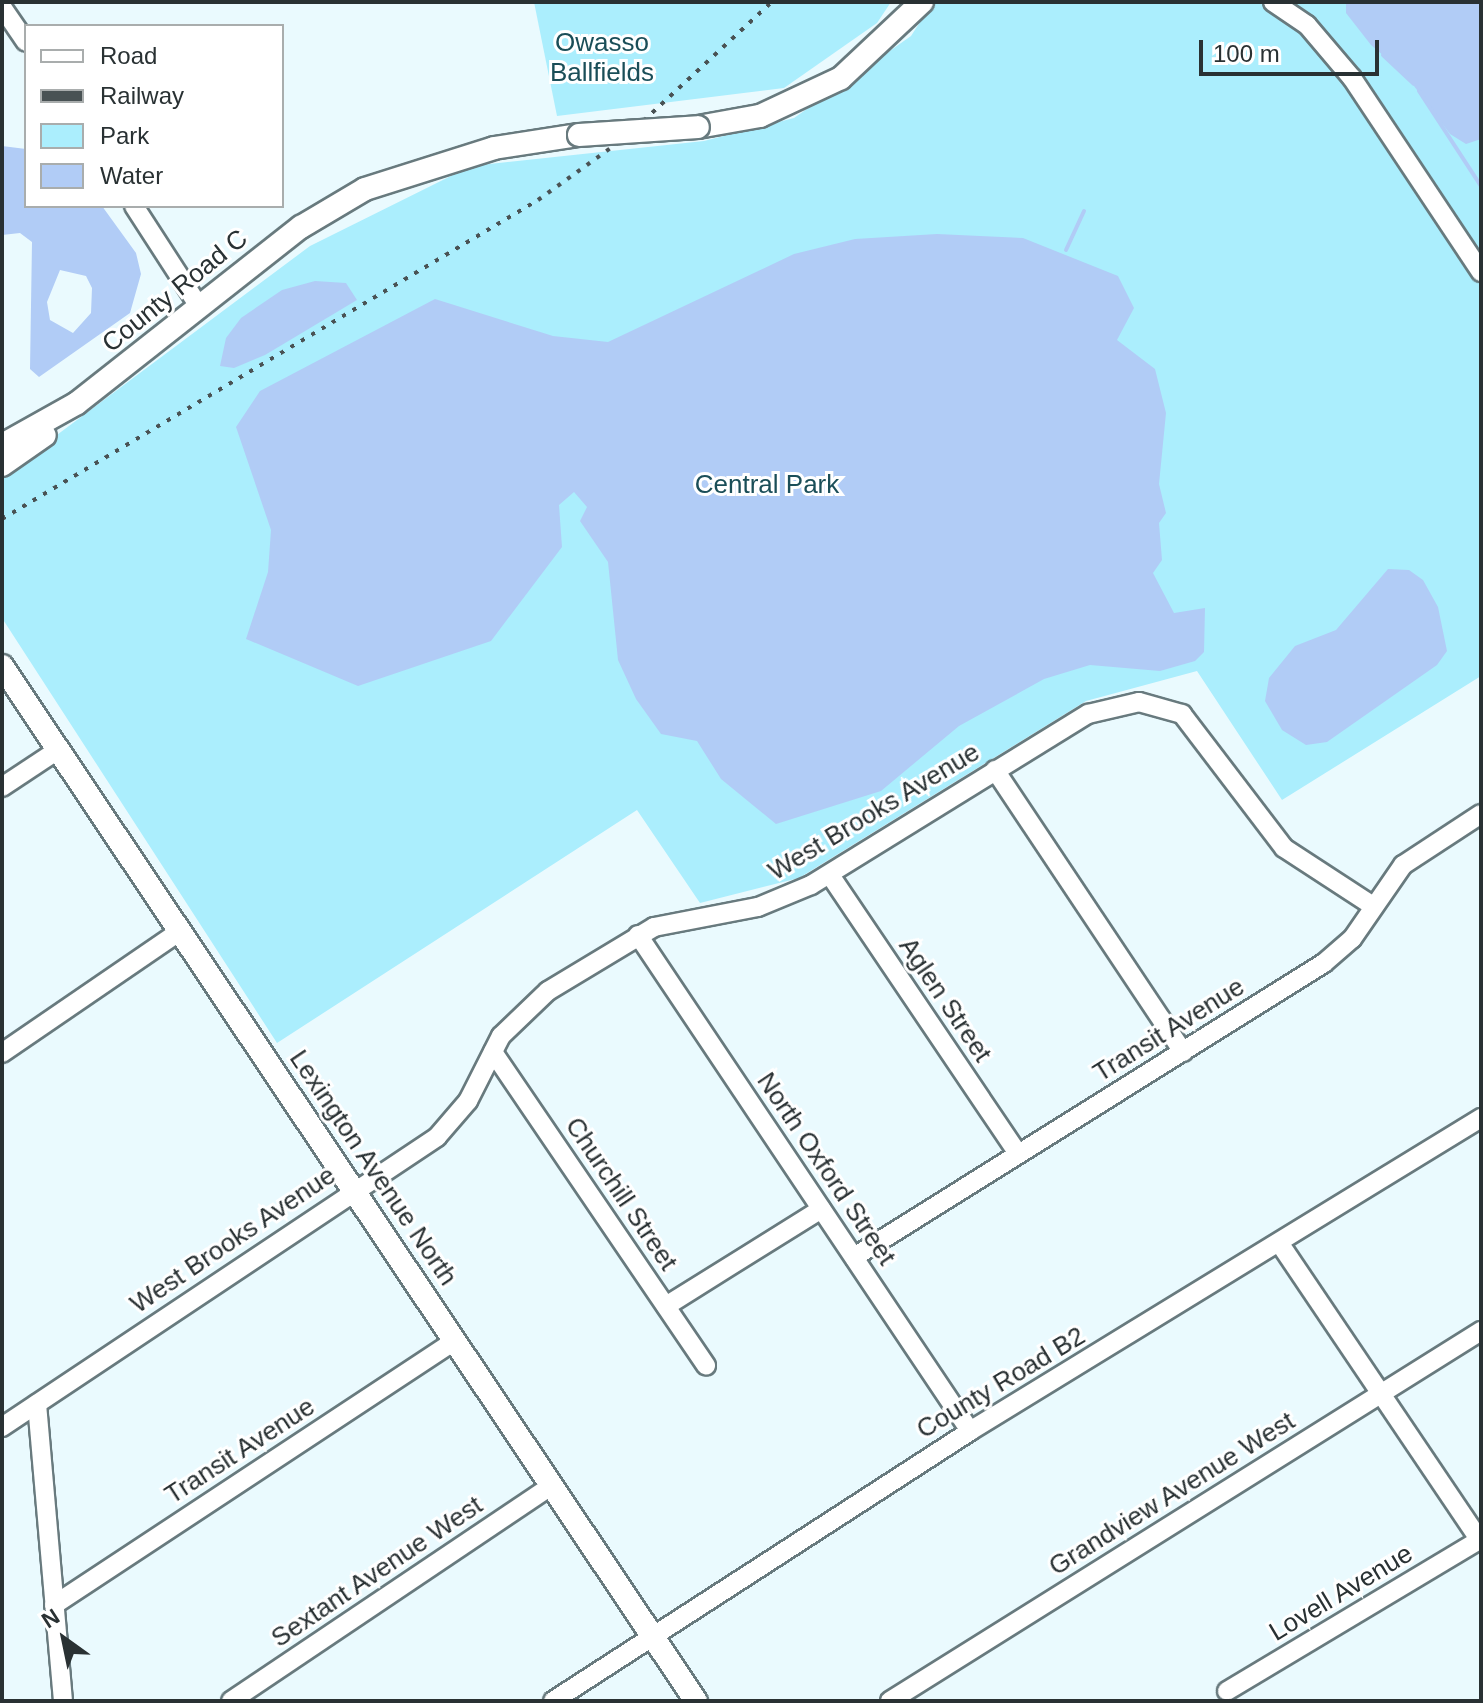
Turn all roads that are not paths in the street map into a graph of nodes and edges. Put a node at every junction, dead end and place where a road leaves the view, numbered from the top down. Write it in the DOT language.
graph roads {
  1 [pos="922,2"];
  2 [pos="1273,2"];
  3 [pos="2,7"];
  4 [pos="24,39"];
  5 [pos="135,208"];
  6 [pos="1481,272"];
  7 [pos="200,308"];
  8 [pos="77,403"];
  9 [pos="2,445"];
  10 [pos="2,465"];
  11 [pos="2,666"];
  12 [pos="58,750"];
  13 [pos="995,770"];
  14 [pos="2,787"];
  15 [pos="1481,814"];
  16 [pos="830,875"];
  17 [pos="1373,906"];
  18 [pos="179,932"];
  19 [pos="638,935"];
  20 [pos="493,1052"];
  21 [pos="1183,1052"];
  22 [pos="2,1053"];
  23 [pos="1481,1118"];
  24 [pos="1018,1154"];
  25 [pos="353,1190"];
  26 [pos="821,1209"];
  27 [pos="1280,1244"];
  28 [pos="854,1257"];
  29 [pos="666,1306"];
  30 [pos="1481,1331"];
  31 [pos="455,1341"];
  32 [pos="706,1366"];
  33 [pos="1380,1395"];
  34 [pos="37,1404"];
  35 [pos="2,1427"];
  36 [pos="970,1431"];
  37 [pos="552,1485"];
  38 [pos="1480,1540"];
  39 [pos="54,1605"];
  40 [pos="649,1633"];
  41 [pos="1227,1691"];
  42 [pos="63,1701"];
  43 [pos="231,1701"];
  44 [pos="553,1701"];
  45 [pos="696,1701"];
  46 [pos="890,1701"];
  1 -- 7 [label="main road, County Road C, bridge"];
  2 -- 6 [label="street"];
  3 -- 4 [label="street"];
  5 -- 7 [label="street"];
  7 -- 8 [label="main road, County Road C"];
  8 -- 9 [label="main road, County Road C"];
  8 -- 10 [label="main road, County Road C"];
  11 -- 12 [label="main road, Lexington Avenue North"];
  12 -- 14 [label="street"];
  12 -- 18 [label="main road, Lexington Avenue North"];
  13 -- 16 [label="street, West Brooks Avenue"];
  13 -- 17 [label="street, West Brooks Avenue"];
  13 -- 21 [label="street"];
  15 -- 17 [label="street, Transit Avenue"];
  16 -- 19 [label="street, West Brooks Avenue"];
  16 -- 24 [label="street, Aglen Street"];
  17 -- 21 [label="street, Transit Avenue"];
  18 -- 22 [label="street"];
  18 -- 25 [label="main road, Lexington Avenue North"];
  19 -- 20 [label="street, West Brooks Avenue"];
  19 -- 26 [label="street, North Oxford Street"];
  20 -- 25 [label="street, West Brooks Avenue"];
  20 -- 29 [label="street, Churchill Street"];
  21 -- 24 [label="street, Transit Avenue"];
  23 -- 27 [label="street, County Road B2"];
  24 -- 28 [label="street, Transit Avenue"];
  25 -- 31 [label="main road, Lexington Avenue North"];
  25 -- 34 [label="street, West Brooks Avenue"];
  26 -- 28 [label="street, North Oxford Street"];
  26 -- 29 [label="street"];
  27 -- 33 [label="street"];
  27 -- 36 [label="street, County Road B2"];
  28 -- 36 [label="street, North Oxford Street"];
  29 -- 32 [label="street, Churchill Street"];
  30 -- 33 [label="street, Grandview Avenue West"];
  31 -- 37 [label="main road, Lexington Avenue North"];
  31 -- 39 [label="street, Transit Avenue"];
  33 -- 38 [label="street"];
  33 -- 46 [label="street, Grandview Avenue West"];
  34 -- 35 [label="street, West Brooks Avenue"];
  34 -- 39 [label="street"];
  36 -- 40 [label="street, County Road B2"];
  37 -- 40 [label="main road, Lexington Avenue North"];
  37 -- 43 [label="street, Sextant Avenue West"];
  38 -- 41 [label="street, Lovell Avenue"];
  39 -- 42 [label="street"];
  40 -- 44 [label="street, County Road B2"];
  40 -- 45 [label="main road, Lexington Avenue North"];
}
